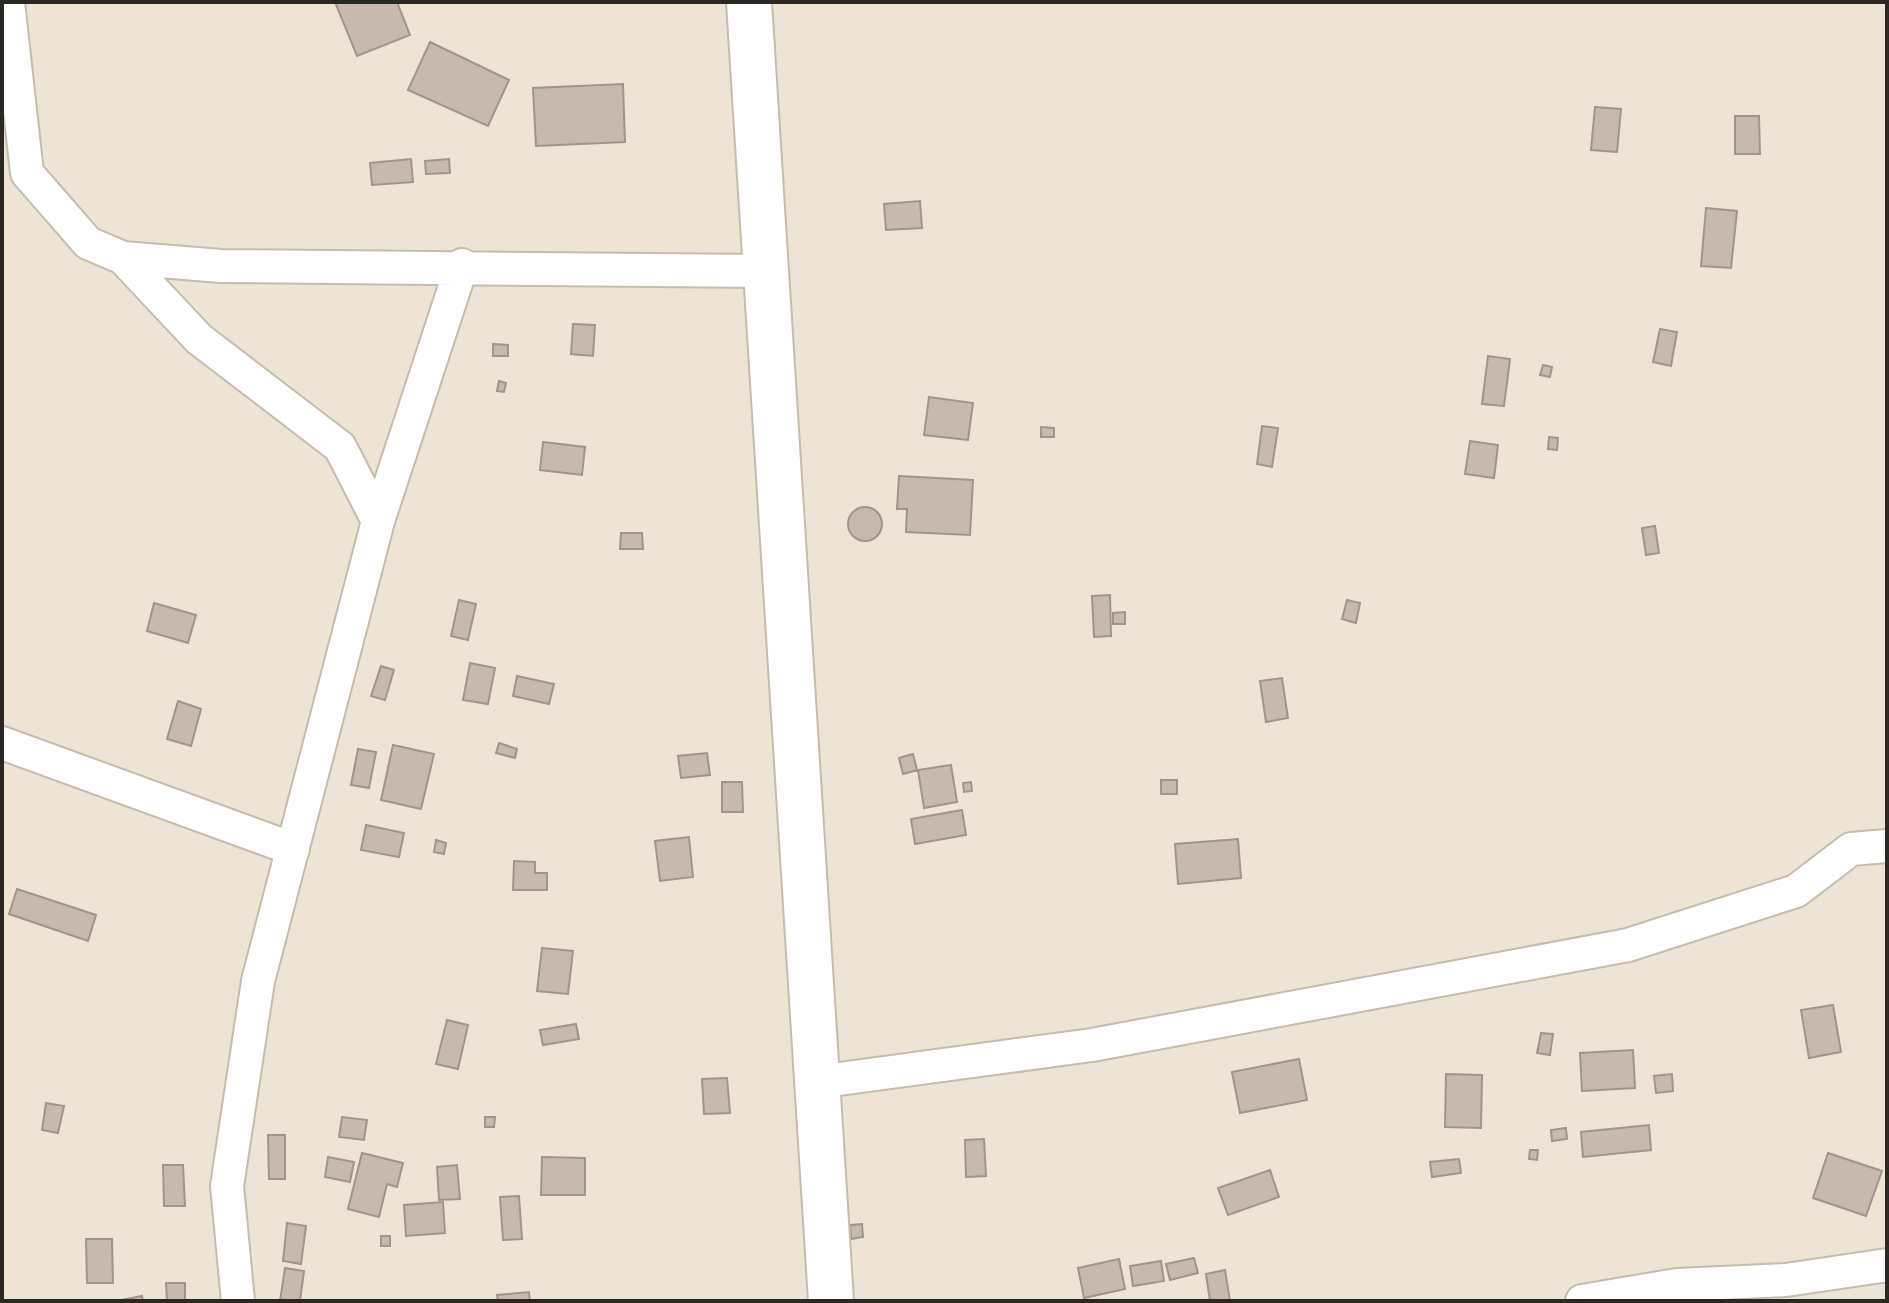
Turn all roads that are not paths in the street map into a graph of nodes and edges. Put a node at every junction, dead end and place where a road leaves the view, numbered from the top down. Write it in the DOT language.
graph roads {
  1 [pos="8,2"];
  2 [pos="749,2"];
  3 [pos="123,258"];
  4 [pos="462,265"];
  5 [pos="766,271"];
  6 [pos="378,521"];
  7 [pos="2,743"];
  8 [pos="1887,846"];
  9 [pos="293,849"];
  10 [pos="817,1082"];
  11 [pos="1887,1265"];
  12 [pos="238,1301"];
  13 [pos="831,1301"];
  14 [pos="1582,1301"];
  1 -- 3 [label="street"];
  2 -- 5 [label="main road"];
  3 -- 4 [label="street"];
  3 -- 6 [label="street"];
  4 -- 5 [label="street"];
  4 -- 6 [label="street"];
  5 -- 10 [label="main road"];
  6 -- 9 [label="street"];
  7 -- 9 [label="street"];
  8 -- 10 [label="street"];
  9 -- 12 [label="street"];
  10 -- 13 [label="main road"];
  11 -- 14 [label="street"];
}
